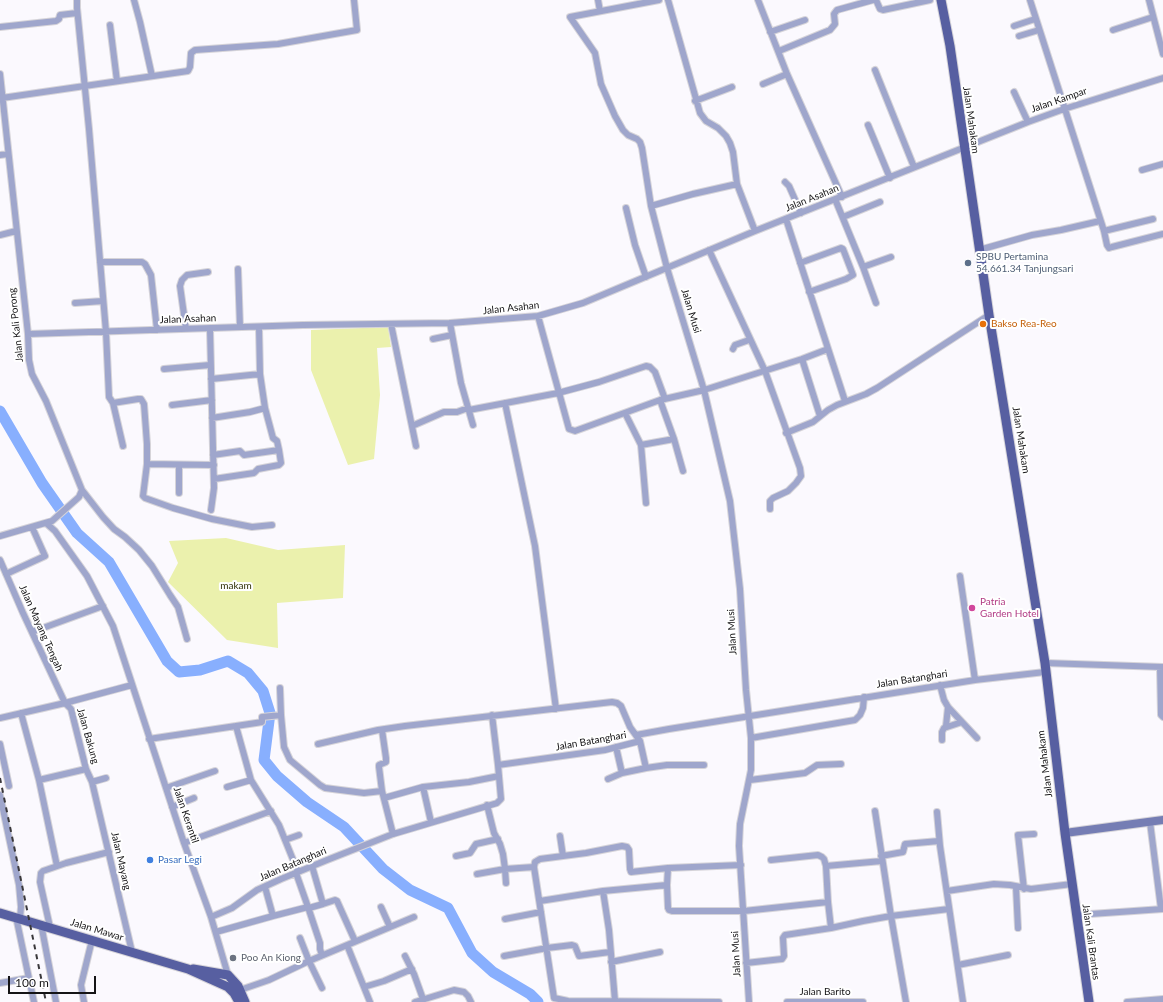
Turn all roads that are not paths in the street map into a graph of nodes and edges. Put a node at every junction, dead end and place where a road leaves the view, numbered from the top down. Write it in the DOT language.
graph roads {
  1 [pos="77,0"];
  2 [pos="134,0"];
  3 [pos="354,0"];
  4 [pos="598,0"];
  5 [pos="660,0"];
  6 [pos="668,0"];
  7 [pos="758,0"];
  8 [pos="930,0"];
  9 [pos="941,0"];
  10 [pos="1030,0"];
  11 [pos="1149,0"];
  12 [pos="600,11"];
  13 [pos="77,13"];
  14 [pos="1153,17"];
  15 [pos="805,20"];
  16 [pos="1035,20"];
  17 [pos="110,25"];
  18 [pos="1014,26"];
  19 [pos="0,27"];
  20 [pos="1039,30"];
  21 [pos="1112,30"];
  22 [pos="770,32"];
  23 [pos="1019,36"];
  24 [pos="779,51"];
  25 [pos="1163,54"];
  26 [pos="875,70"];
  27 [pos="0,74"];
  28 [pos="787,74"];
  29 [pos="152,76"];
  30 [pos="1163,78"];
  31 [pos="117,81"];
  32 [pos="763,84"];
  33 [pos="85,86"];
  34 [pos="732,87"];
  35 [pos="1014,92"];
  36 [pos="2,98"];
  37 [pos="696,101"];
  38 [pos="1064,109"];
  39 [pos="1028,122"];
  40 [pos="868,125"];
  41 [pos="964,147"];
  42 [pos="8,154"];
  43 [pos="0,155"];
  44 [pos="1163,164"];
  45 [pos="914,167"];
  46 [pos="1142,170"];
  47 [pos="890,178"];
  48 [pos="785,182"];
  49 [pos="732,186"];
  50 [pos="838,198"];
  51 [pos="880,202"];
  52 [pos="651,206"];
  53 [pos="626,208"];
  54 [pos="801,213"];
  55 [pos="842,217"];
  56 [pos="786,219"];
  57 [pos="1153,219"];
  58 [pos="1100,221"];
  59 [pos="16,231"];
  60 [pos="755,231"];
  61 [pos="1104,231"];
  62 [pos="1163,234"];
  63 [pos="0,235"];
  64 [pos="709,250"];
  65 [pos="979,250"];
  66 [pos="891,257"];
  67 [pos="100,262"];
  68 [pos="800,263"];
  69 [pos="863,267"];
  70 [pos="667,268"];
  71 [pos="238,269"];
  72 [pos="208,272"];
  73 [pos="646,276"];
  74 [pos="809,292"];
  75 [pos="103,301"];
  76 [pos="75,303"];
  77 [pos="876,303"];
  78 [pos="989,315"];
  79 [pos="538,316"];
  80 [pos="450,323"];
  81 [pos="391,324"];
  82 [pos="240,327"];
  83 [pos="260,327"];
  84 [pos="210,329"];
  85 [pos="157,330"];
  86 [pos="186,330"];
  87 [pos="106,332"];
  88 [pos="28,334"];
  89 [pos="452,335"];
  90 [pos="433,339"];
  91 [pos="749,340"];
  92 [pos="733,349"];
  93 [pos="828,349"];
  94 [pos="802,359"];
  95 [pos="210,365"];
  96 [pos="164,369"];
  97 [pos="765,371"];
  98 [pos="260,374"];
  99 [pos="211,379"];
  100 [pos="704,390"];
  101 [pos="558,393"];
  102 [pos="212,400"];
  103 [pos="663,400"];
  104 [pos="845,401"];
  105 [pos="505,402"];
  106 [pos="113,403"];
  107 [pos="172,406"];
  108 [pos="265,408"];
  109 [pos="468,409"];
  110 [pos="625,413"];
  111 [pos="820,416"];
  112 [pos="212,418"];
  113 [pos="473,425"];
  114 [pos="412,426"];
  115 [pos="786,432"];
  116 [pos="674,439"];
  117 [pos="641,445"];
  118 [pos="123,446"];
  119 [pos="416,446"];
  120 [pos="279,450"];
  121 [pos="213,455"];
  122 [pos="147,464"];
  123 [pos="179,465"];
  124 [pos="214,465"];
  125 [pos="683,471"];
  126 [pos="214,479"];
  127 [pos="82,490"];
  128 [pos="179,493"];
  129 [pos="646,503"];
  130 [pos="770,509"];
  131 [pos="211,510"];
  132 [pos="49,522"];
  133 [pos="272,525"];
  134 [pos="32,527"];
  135 [pos="0,536"];
  136 [pos="0,560"];
  137 [pos="6,574"];
  138 [pos="960,576"];
  139 [pos="103,606"];
  140 [pos="32,632"];
  141 [pos="187,639"];
  142 [pos="1045,667"];
  143 [pos="1162,667"];
  144 [pos="974,680"];
  145 [pos="132,684"];
  146 [pos="940,685"];
  147 [pos="280,688"];
  148 [pos="1162,694"];
  149 [pos="864,697"];
  150 [pos="65,703"];
  151 [pos="948,707"];
  152 [pos="556,709"];
  153 [pos="21,713"];
  154 [pos="279,715"];
  155 [pos="492,715"];
  156 [pos="749,716"];
  157 [pos="1163,717"];
  158 [pos="0,718"];
  159 [pos="962,722"];
  160 [pos="236,726"];
  161 [pos="946,726"];
  162 [pos="382,730"];
  163 [pos="638,738"];
  164 [pos="751,738"];
  165 [pos="977,738"];
  166 [pos="149,739"];
  167 [pos="942,740"];
  168 [pos="0,744"];
  169 [pos="318,744"];
  170 [pos="616,747"];
  171 [pos="841,764"];
  172 [pos="498,765"];
  173 [pos="704,765"];
  174 [pos="86,768"];
  175 [pos="646,768"];
  176 [pos="216,771"];
  177 [pos="622,773"];
  178 [pos="89,776"];
  179 [pos="499,776"];
  180 [pos="106,778"];
  181 [pos="608,779"];
  182 [pos="39,780"];
  183 [pos="251,780"];
  184 [pos="750,780"];
  185 [pos="92,782"];
  186 [pos="9,786"];
  187 [pos="227,787"];
  188 [pos="423,787"];
  189 [pos="166,788"];
  190 [pos="382,791"];
  191 [pos="0,795"];
  192 [pos="194,798"];
  193 [pos="384,798"];
  194 [pos="487,805"];
  195 [pos="172,807"];
  196 [pos="271,811"];
  197 [pos="875,811"];
  198 [pos="937,812"];
  199 [pos="2,818"];
  200 [pos="1163,820"];
  201 [pos="431,822"];
  202 [pos="1150,822"];
  203 [pos="1064,833"];
  204 [pos="393,834"];
  205 [pos="1034,834"];
  206 [pos="298,835"];
  207 [pos="560,836"];
  208 [pos="498,839"];
  209 [pos="286,840"];
  210 [pos="940,841"];
  211 [pos="184,842"];
  212 [pos="109,852"];
  213 [pos="456,856"];
  214 [pos="563,856"];
  215 [pos="882,858"];
  216 [pos="771,860"];
  217 [pos="741,865"];
  218 [pos="57,866"];
  219 [pos="312,866"];
  220 [pos="826,866"];
  221 [pos="534,867"];
  222 [pos="668,868"];
  223 [pos="505,869"];
  224 [pos="297,872"];
  225 [pos="477,874"];
  226 [pos="506,883"];
  227 [pos="1072,884"];
  228 [pos="667,885"];
  229 [pos="264,887"];
  230 [pos="1016,887"];
  231 [pos="1024,889"];
  232 [pos="603,891"];
  233 [pos="947,891"];
  234 [pos="540,901"];
  235 [pos="828,902"];
  236 [pos="323,904"];
  237 [pos="381,907"];
  238 [pos="309,908"];
  239 [pos="949,909"];
  240 [pos="1162,909"];
  241 [pos="744,911"];
  242 [pos="541,912"];
  243 [pos="0,913"];
  244 [pos="1076,915"];
  245 [pos="273,916"];
  246 [pos="891,916"];
  247 [pos="211,917"];
  248 [pos="414,917"];
  249 [pos="18,918"];
  250 [pos="505,919"];
  251 [pos="46,926"];
  252 [pos="390,927"];
  253 [pos="831,928"];
  254 [pos="1018,928"];
  255 [pos="216,932"];
  256 [pos="300,938"];
  257 [pos="92,940"];
  258 [pos="355,941"];
  259 [pos="347,945"];
  260 [pos="546,948"];
  261 [pos="132,952"];
  262 [pos="610,952"];
  263 [pos="660,952"];
  264 [pos="322,955"];
  265 [pos="405,956"];
  266 [pos="504,956"];
  267 [pos="1008,956"];
  268 [pos="309,960"];
  269 [pos="611,962"];
  270 [pos="746,963"];
  271 [pos="958,965"];
  272 [pos="188,969"];
  273 [pos="412,969"];
  274 [pos="228,975"];
  275 [pos="28,978"];
  276 [pos="0,983"];
  277 [pos="364,987"];
  278 [pos="322,988"];
  279 [pos="240,990"];
  280 [pos="423,999"];
  281 [pos="1163,999"];
  282 [pos="615,1001"];
  283 [pos="666,1001"];
  284 [pos="34,1002"];
  285 [pos="56,1002"];
  286 [pos="84,1002"];
  287 [pos="239,1002"];
  288 [pos="245,1002"];
  289 [pos="370,1002"];
  290 [pos="415,1002"];
  291 [pos="471,1002"];
  292 [pos="719,1002"];
  293 [pos="749,1002"];
  294 [pos="787,1002"];
  295 [pos="837,1002"];
  296 [pos="863,1002"];
  297 [pos="906,1002"];
  298 [pos="963,1002"];
  299 [pos="1089,1002"];
  300 [pos="1127,1002"];
  1 -- 13 [label="street"];
  2 -- 29 [label="street"];
  3 -- 29 [label="street"];
  4 -- 12 [label="street"];
  5 -- 12 [label="street"];
  6 -- 37 [label="street"];
  7 -- 22 [label="street"];
  8 -- 24 [label="street"];
  9 -- 41 [label="main road, Jalan Mahakam"];
  10 -- 16 [label="street"];
  11 -- 14 [label="street"];
  12 -- 52 [label="street, Jalan Musi"];
  13 -- 19 [label="street"];
  13 -- 33 [label="street"];
  14 -- 21 [label="street"];
  14 -- 25 [label="street"];
  15 -- 22 [label="street"];
  16 -- 18 [label="street"];
  16 -- 20 [label="street"];
  17 -- 31 [label="street"];
  20 -- 23 [label="street"];
  20 -- 38 [label="street"];
  22 -- 24 [label="street"];
  24 -- 28 [label="street"];
  26 -- 45 [label="street"];
  27 -- 36 [label="street, Jalan Kali Porong"];
  28 -- 32 [label="street"];
  28 -- 50 [label="street"];
  29 -- 31 [label="street"];
  30 -- 38 [label="street, Jalan Kampar"];
  31 -- 33 [label="street"];
  33 -- 36 [label="street"];
  33 -- 67 [label="street"];
  34 -- 37 [label="street"];
  35 -- 39 [label="street"];
  36 -- 42 [label="street, Jalan Kali Porong"];
  37 -- 49 [label="street"];
  38 -- 39 [label="street, Jalan Kampar"];
  38 -- 58 [label="street"];
  39 -- 41 [label="street, Jalan Kampar"];
  40 -- 47 [label="street"];
  41 -- 45 [label="street, Jalan Asahan"];
  41 -- 65 [label="main road, Jalan Mahakam"];
  42 -- 43 [label="street"];
  42 -- 59 [label="street, Jalan Kali Porong"];
  44 -- 46 [label="street"];
  45 -- 47 [label="street, Jalan Asahan"];
  47 -- 50 [label="street, Jalan Asahan"];
  48 -- 54 [label="street"];
  49 -- 52 [label="street"];
  49 -- 60 [label="street"];
  50 -- 54 [label="street, Jalan Asahan"];
  50 -- 55 [label="street"];
  51 -- 55 [label="street"];
  52 -- 70 [label="street, Jalan Musi"];
  53 -- 73 [label="street"];
  54 -- 56 [label="street, Jalan Asahan"];
  55 -- 69 [label="street"];
  56 -- 60 [label="street, Jalan Asahan"];
  56 -- 68 [label="street"];
  57 -- 61 [label="street"];
  58 -- 61 [label="street"];
  58 -- 65 [label="street"];
  59 -- 63 [label="street"];
  59 -- 88 [label="street, Jalan Kali Porong"];
  60 -- 64 [label="street, Jalan Asahan"];
  61 -- 62 [label="street"];
  64 -- 70 [label="street, Jalan Asahan"];
  64 -- 91 [label="street"];
  65 -- 78 [label="main road, Jalan Mahakam"];
  66 -- 69 [label="street"];
  67 -- 75 [label="street"];
  67 -- 85 [label="street"];
  68 -- 74 [label="street"];
  68 -- 74 [label="street"];
  69 -- 77 [label="street"];
  70 -- 73 [label="street, Jalan Asahan"];
  70 -- 100 [label="street, Jalan Musi"];
  71 -- 82 [label="street"];
  72 -- 86 [label="street"];
  73 -- 79 [label="street, Jalan Asahan"];
  74 -- 93 [label="street"];
  75 -- 76 [label="street"];
  75 -- 87 [label="street"];
  78 -- 104 [label="street"];
  78 -- 142 [label="main road, Jalan Mahakam"];
  79 -- 80 [label="street, Jalan Asahan"];
  79 -- 101 [label="street"];
  80 -- 81 [label="street, Jalan Asahan"];
  80 -- 89 [label="street"];
  81 -- 83 [label="street, Jalan Asahan"];
  81 -- 114 [label="street"];
  82 -- 83 [label="street, Jalan Asahan"];
  82 -- 84 [label="street, Jalan Asahan"];
  83 -- 98 [label="street"];
  84 -- 86 [label="street, Jalan Asahan"];
  84 -- 95 [label="street"];
  85 -- 86 [label="street, Jalan Asahan"];
  85 -- 87 [label="street, Jalan Asahan"];
  87 -- 88 [label="street, Jalan Asahan"];
  87 -- 106 [label="street"];
  88 -- 127 [label="street, Jalan Kali Porong"];
  89 -- 90 [label="street"];
  89 -- 109 [label="street"];
  91 -- 92 [label="street"];
  91 -- 97 [label="street"];
  93 -- 94 [label="street"];
  93 -- 104 [label="street"];
  94 -- 97 [label="street"];
  94 -- 111 [label="street"];
  95 -- 96 [label="street"];
  95 -- 99 [label="street"];
  97 -- 100 [label="street"];
  97 -- 115 [label="street"];
  98 -- 99 [label="street"];
  98 -- 108 [label="street"];
  99 -- 102 [label="street"];
  100 -- 103 [label="street"];
  100 -- 156 [label="street, Jalan Musi"];
  101 -- 103 [label="street"];
  101 -- 105 [label="street"];
  101 -- 110 [label="street"];
  102 -- 107 [label="street"];
  102 -- 112 [label="street"];
  103 -- 110 [label="street"];
  103 -- 116 [label="street"];
  104 -- 111 [label="street"];
  105 -- 109 [label="street"];
  105 -- 152 [label="street"];
  106 -- 118 [label="street"];
  106 -- 122 [label="street"];
  108 -- 112 [label="street"];
  108 -- 120 [label="street"];
  109 -- 113 [label="street"];
  109 -- 114 [label="street"];
  110 -- 117 [label="street"];
  111 -- 115 [label="street"];
  112 -- 121 [label="street"];
  114 -- 119 [label="street"];
  115 -- 130 [label="street"];
  116 -- 117 [label="street"];
  116 -- 125 [label="street"];
  117 -- 129 [label="street"];
  120 -- 121 [label="street"];
  120 -- 126 [label="street"];
  121 -- 124 [label="street"];
  122 -- 123 [label="street"];
  122 -- 133 [label="street"];
  123 -- 124 [label="street"];
  123 -- 128 [label="street"];
  124 -- 126 [label="street"];
  126 -- 131 [label="street"];
  127 -- 132 [label="street"];
  127 -- 141 [label="street, Jalan Kali Porong"];
  132 -- 134 [label="street"];
  132 -- 139 [label="street, Jalan Kerantil"];
  134 -- 135 [label="street"];
  134 -- 137 [label="street"];
  136 -- 137 [label="street, Jalan Mayang Tengah"];
  137 -- 140 [label="street, Jalan Mayang Tengah"];
  138 -- 144 [label="street"];
  139 -- 140 [label="street"];
  139 -- 145 [label="street, Jalan Kerantil"];
  140 -- 150 [label="street, Jalan Mayang Tengah"];
  142 -- 143 [label="street, Jalan Batanghari"];
  142 -- 144 [label="street, Jalan Batanghari"];
  142 -- 203 [label="main road, Jalan Mahakam"];
  143 -- 148 [label="street"];
  144 -- 146 [label="street, Jalan Batanghari"];
  145 -- 150 [label="street"];
  145 -- 166 [label="street, Jalan Kerantil"];
  146 -- 149 [label="street, Jalan Batanghari"];
  146 -- 151 [label="street"];
  147 -- 154 [label="street"];
  148 -- 157 [label="street"];
  149 -- 156 [label="street, Jalan Batanghari"];
  149 -- 164 [label="street"];
  150 -- 153 [label="street"];
  150 -- 174 [label="street, Jalan Bakung"];
  151 -- 159 [label="street"];
  151 -- 161 [label="street"];
  152 -- 155 [label="street"];
  152 -- 163 [label="street"];
  153 -- 158 [label="street"];
  153 -- 182 [label="street"];
  154 -- 160 [label="street"];
  154 -- 190 [label="street"];
  155 -- 162 [label="street"];
  155 -- 172 [label="street"];
  156 -- 163 [label="street, Jalan Batanghari"];
  156 -- 164 [label="street, Jalan Musi"];
  159 -- 161 [label="street"];
  159 -- 165 [label="street"];
  160 -- 166 [label="street"];
  160 -- 183 [label="street"];
  161 -- 167 [label="street"];
  162 -- 169 [label="street"];
  162 -- 190 [label="street"];
  163 -- 170 [label="street, Jalan Batanghari"];
  163 -- 175 [label="street"];
  164 -- 184 [label="street, Jalan Musi"];
  166 -- 189 [label="street, Jalan Kerantil"];
  168 -- 186 [label="street"];
  170 -- 172 [label="street, Jalan Batanghari"];
  170 -- 177 [label="street"];
  171 -- 184 [label="street"];
  172 -- 179 [label="street, Jalan Batanghari"];
  173 -- 175 [label="street"];
  174 -- 178 [label="street, Jalan Bakung"];
  174 -- 182 [label="street"];
  175 -- 177 [label="street"];
  176 -- 189 [label="street"];
  177 -- 181 [label="street"];
  178 -- 185 [label="street, Jalan Mayang"];
  179 -- 188 [label="street"];
  179 -- 194 [label="street, Jalan Batanghari"];
  180 -- 185 [label="street"];
  182 -- 218 [label="street"];
  183 -- 187 [label="street"];
  183 -- 196 [label="street"];
  184 -- 217 [label="street, Jalan Musi"];
  185 -- 212 [label="street, Jalan Mayang"];
  188 -- 193 [label="street"];
  188 -- 201 [label="street"];
  189 -- 195 [label="street, Jalan Kerantil"];
  190 -- 193 [label="street"];
  191 -- 199 [label="street"];
  192 -- 195 [label="street"];
  193 -- 204 [label="street"];
  194 -- 201 [label="street, Jalan Batanghari"];
  194 -- 208 [label="street"];
  195 -- 211 [label="street, Jalan Kerantil"];
  196 -- 209 [label="street"];
  196 -- 211 [label="street"];
  197 -- 215 [label="street"];
  198 -- 210 [label="street"];
  199 -- 249 [label="street"];
  200 -- 202 [label="street"];
  201 -- 204 [label="street, Jalan Batanghari"];
  202 -- 203 [label="street"];
  202 -- 240 [label="street"];
  203 -- 227 [label="main road, Jalan Mahakam"];
  204 -- 219 [label="street, Jalan Batanghari"];
  205 -- 231 [label="street"];
  206 -- 209 [label="street"];
  207 -- 214 [label="street"];
  208 -- 213 [label="street"];
  208 -- 223 [label="street"];
  209 -- 224 [label="street"];
  210 -- 215 [label="street"];
  210 -- 233 [label="street"];
  211 -- 247 [label="street, Jalan Kerantil"];
  212 -- 218 [label="street"];
  212 -- 261 [label="street, Jalan Mayang"];
  214 -- 221 [label="street"];
  214 -- 222 [label="street"];
  215 -- 220 [label="street"];
  215 -- 246 [label="street"];
  216 -- 220 [label="street"];
  217 -- 222 [label="street"];
  217 -- 241 [label="street, Jalan Musi"];
  218 -- 251 [label="street"];
  219 -- 224 [label="street, Jalan Batanghari"];
  219 -- 236 [label="street"];
  220 -- 235 [label="street"];
  221 -- 223 [label="street"];
  221 -- 234 [label="street"];
  222 -- 228 [label="street"];
  223 -- 225 [label="street"];
  223 -- 226 [label="street"];
  224 -- 229 [label="street, Jalan Batanghari"];
  224 -- 238 [label="street"];
  227 -- 231 [label="street"];
  227 -- 244 [label="main road, Jalan Kali Brantas"];
  228 -- 232 [label="street"];
  228 -- 241 [label="street"];
  229 -- 245 [label="street"];
  229 -- 247 [label="street, Jalan Batanghari"];
  230 -- 231 [label="street"];
  230 -- 233 [label="street"];
  230 -- 254 [label="street"];
  232 -- 234 [label="street"];
  232 -- 262 [label="street"];
  233 -- 239 [label="street"];
  234 -- 242 [label="street"];
  235 -- 241 [label="street"];
  235 -- 253 [label="street"];
  236 -- 238 [label="street"];
  236 -- 258 [label="street"];
  237 -- 252 [label="street"];
  238 -- 245 [label="street"];
  238 -- 264 [label="street"];
  239 -- 246 [label="street"];
  239 -- 271 [label="street"];
  240 -- 244 [label="street"];
  241 -- 270 [label="street, Jalan Musi"];
  242 -- 250 [label="street"];
  242 -- 260 [label="street"];
  243 -- 249 [label="main road, Jalan Mawar"];
  244 -- 299 [label="main road, Jalan Kali Brantas"];
  245 -- 255 [label="street"];
  246 -- 253 [label="street"];
  246 -- 297 [label="street"];
  247 -- 255 [label="street, Jalan Kerantil"];
  248 -- 252 [label="street"];
  249 -- 251 [label="main road, Jalan Mawar"];
  249 -- 275 [label="street"];
  251 -- 257 [label="main road, Jalan Mawar"];
  251 -- 285 [label="street"];
  252 -- 258 [label="street"];
  253 -- 270 [label="street"];
  255 -- 274 [label="street, Jalan Kerantil"];
  256 -- 268 [label="street"];
  257 -- 261 [label="main road, Jalan Mawar"];
  257 -- 286 [label="street"];
  258 -- 259 [label="street"];
  259 -- 264 [label="street"];
  259 -- 277 [label="street"];
  260 -- 262 [label="street"];
  260 -- 266 [label="street"];
  260 -- 282 [label="street"];
  261 -- 272 [label="main road, Jalan Mawar"];
  262 -- 269 [label="street"];
  263 -- 269 [label="street"];
  264 -- 268 [label="street"];
  265 -- 273 [label="street"];
  267 -- 271 [label="street"];
  268 -- 278 [label="street"];
  268 -- 279 [label="street"];
  269 -- 282 [label="street"];
  270 -- 293 [label="street, Jalan Musi"];
  271 -- 298 [label="street"];
  272 -- 274 [label="main road, Jalan Mawar"];
  272 -- 287 [label="main road, Jalan Mawar"];
  273 -- 277 [label="street"];
  273 -- 280 [label="street"];
  274 -- 279 [label="main road"];
  275 -- 276 [label="street"];
  275 -- 284 [label="street"];
  277 -- 289 [label="street"];
  279 -- 288 [label="main road"];
  280 -- 290 [label="street"];
  280 -- 291 [label="street"];
  281 -- 300 [label="street"];
  282 -- 283 [label="street"];
  283 -- 292 [label="street"];
  294 -- 295 [label="street, Jalan Barito"];
  295 -- 296 [label="street, Jalan Barito"];
}
